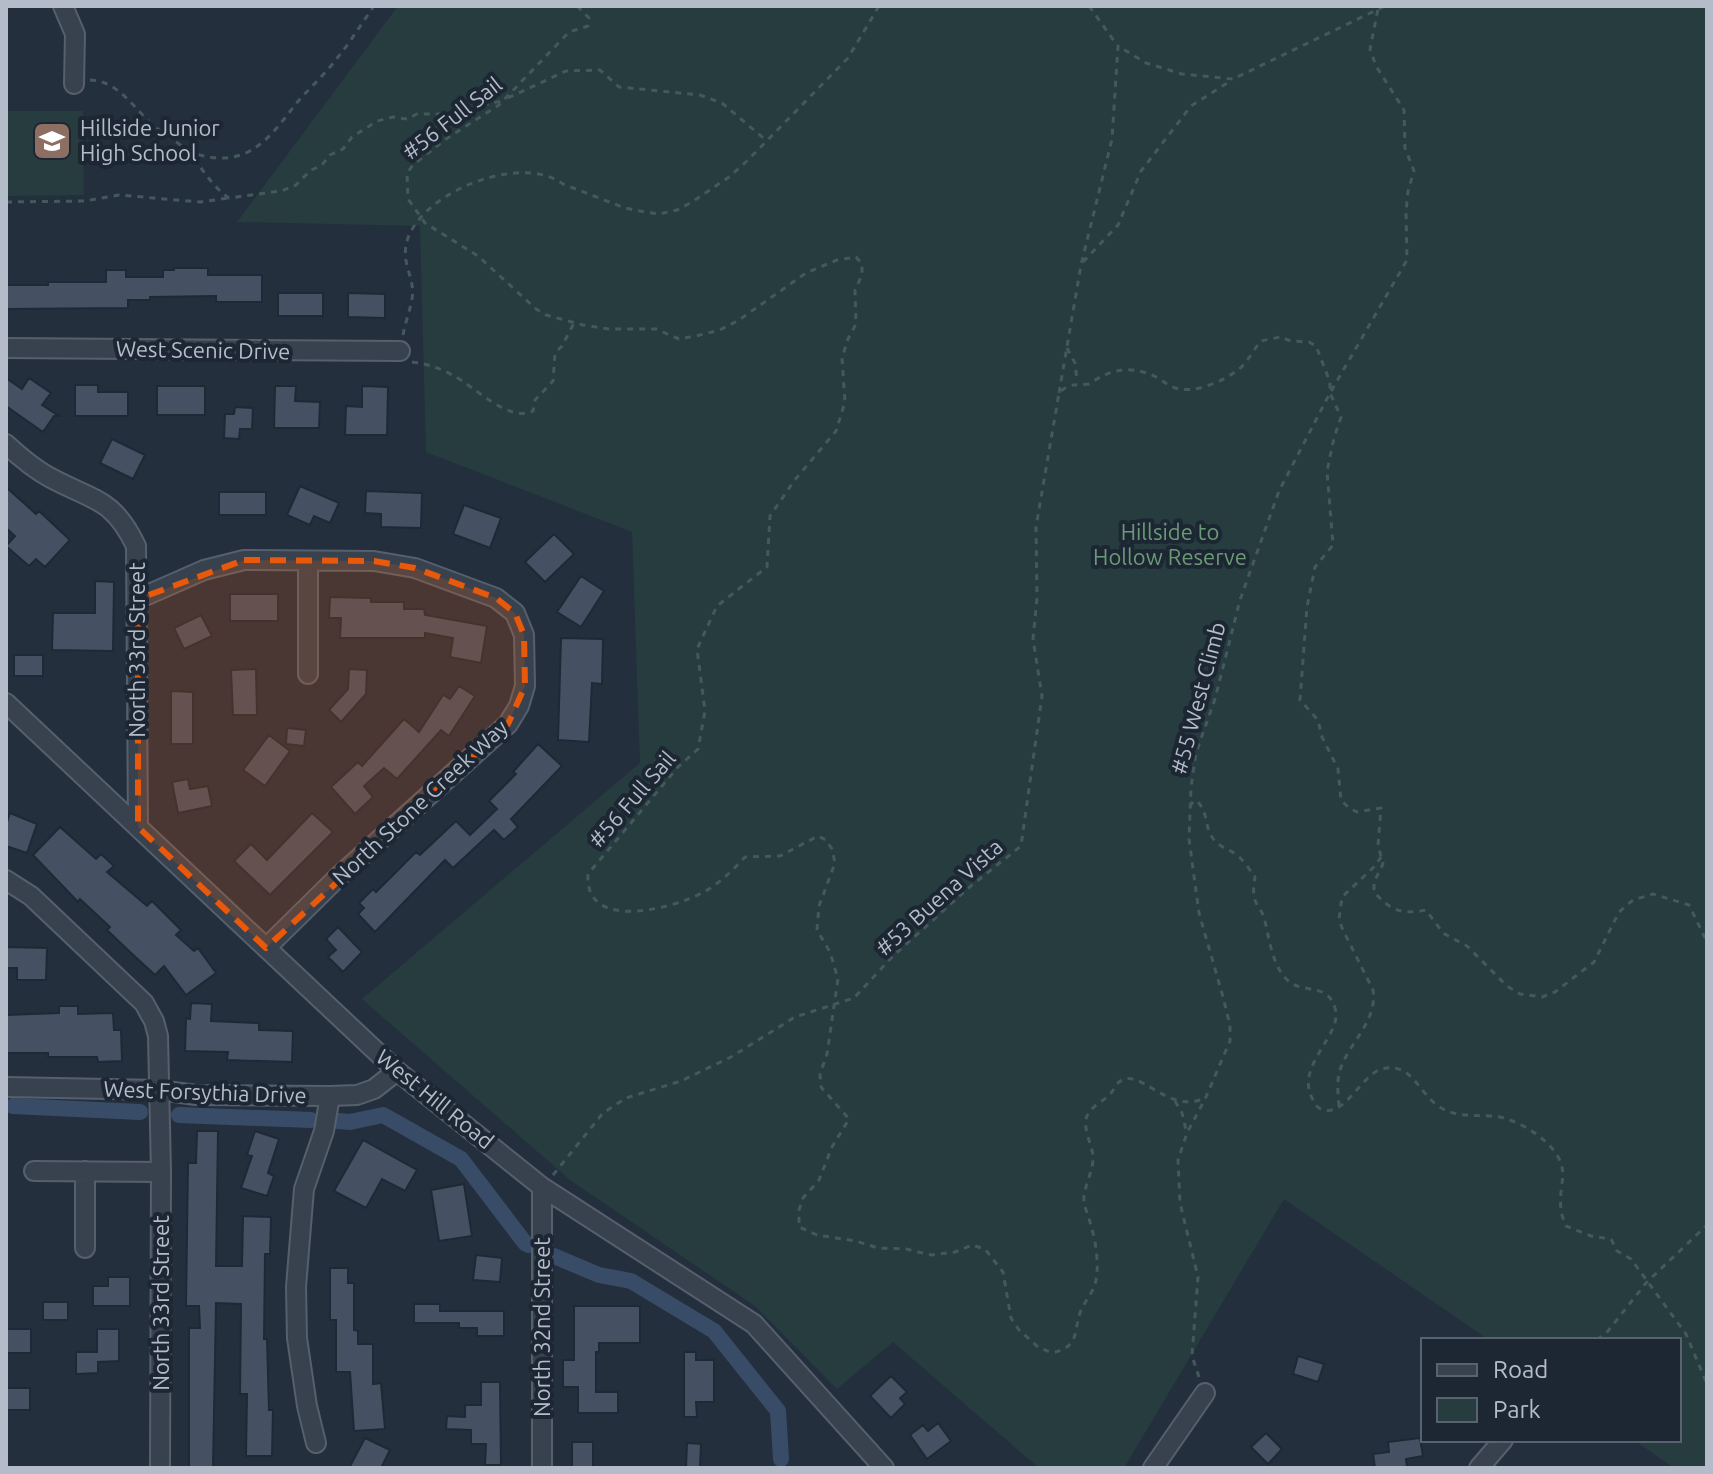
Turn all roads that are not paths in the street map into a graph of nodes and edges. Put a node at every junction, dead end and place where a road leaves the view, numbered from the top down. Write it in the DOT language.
graph roads {
  1 [pos="63,6"];
  2 [pos="74,84"];
  3 [pos="6,348"];
  4 [pos="397,348"];
  5 [pos="6,444"];
  6 [pos="308,561"];
  7 [pos="138,599"];
  8 [pos="308,674"];
  9 [pos="6,703"];
  10 [pos="138,827"];
  11 [pos="6,880"];
  12 [pos="266,948"];
  13 [pos="397,1071"];
  14 [pos="6,1087"];
  15 [pos="159,1090"];
  16 [pos="330,1096"];
  17 [pos="34,1171"];
  18 [pos="85,1171"];
  19 [pos="161,1172"];
  20 [pos="543,1187"];
  21 [pos="85,1248"];
  22 [pos="1205,1393"];
  23 [pos="1501,1442"];
  24 [pos="316,1443"];
  25 [pos="160,1468"];
  26 [pos="542,1468"];
  27 [pos="884,1468"];
  28 [pos="1153,1468"];
  29 [pos="1479,1468"];
  1 -- 2 [label="street"];
  3 -- 4 [label="street, West Scenic Drive"];
  5 -- 7 [label="street, North 33rd Street"];
  6 -- 7 [label="street, North Stone Creek Way"];
  6 -- 8 [label="street"];
  6 -- 12 [label="street, North Stone Creek Way"];
  7 -- 10 [label="street, North 33rd Street"];
  9 -- 10 [label="street, West Hill Road"];
  10 -- 12 [label="street, West Hill Road"];
  11 -- 15 [label="street, North 33rd Street"];
  12 -- 13 [label="street, West Hill Road"];
  13 -- 16 [label="street, West Forsythia Drive"];
  13 -- 20 [label="street, West Hill Road"];
  14 -- 15 [label="street, West Forsythia Drive"];
  15 -- 16 [label="street, West Forsythia Drive"];
  15 -- 19 [label="street, North 33rd Street"];
  16 -- 24 [label="street"];
  17 -- 18 [label="street"];
  18 -- 19 [label="street"];
  18 -- 21 [label="street"];
  19 -- 25 [label="street, North 33rd Street"];
  20 -- 26 [label="street, North 32nd Street"];
  20 -- 27 [label="street, West Hill Road"];
  22 -- 28 [label="street"];
  23 -- 29 [label="street"];
}
